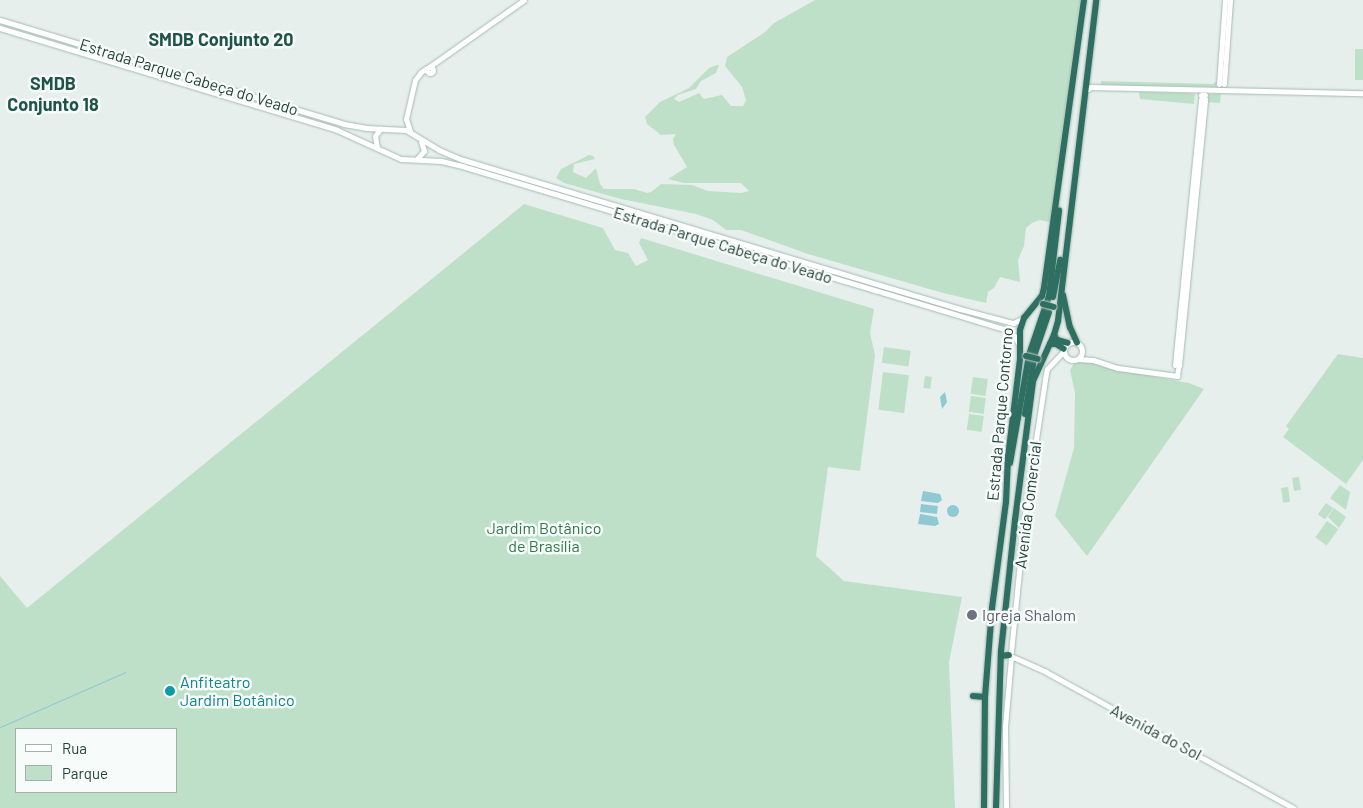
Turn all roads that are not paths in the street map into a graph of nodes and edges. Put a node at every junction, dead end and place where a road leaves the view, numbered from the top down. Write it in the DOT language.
graph roads {
  1 [pos="524,0"];
  2 [pos="1084,0"];
  3 [pos="1096,0"];
  4 [pos="1225,0"];
  5 [pos="1230,0"];
  6 [pos="0,20"];
  7 [pos="0,28"];
  8 [pos="25,28"];
  9 [pos="23,35"];
  10 [pos="1088,84"];
  11 [pos="1221,85"];
  12 [pos="1363,93"];
  13 [pos="1203,95"];
  14 [pos="406,119"];
  15 [pos="396,128"];
  16 [pos="380,129"];
  17 [pos="412,133"];
  18 [pos="422,141"];
  19 [pos="377,148"];
  20 [pos="417,159"];
  21 [pos="1072,187"];
  22 [pos="1059,190"];
  23 [pos="859,279"];
  24 [pos="1062,280"];
  25 [pos="865,281"];
  26 [pos="857,285"];
  27 [pos="864,287"];
  28 [pos="1045,302"];
  29 [pos="1034,306"];
  30 [pos="1056,310"];
  31 [pos="1024,318"];
  32 [pos="1054,335"];
  33 [pos="1068,343"];
  34 [pos="1077,343"];
  35 [pos="1050,344"];
  36 [pos="1020,346"];
  37 [pos="1082,350"];
  38 [pos="1064,351"];
  39 [pos="1045,354"];
  40 [pos="1068,359"];
  41 [pos="1078,359"];
  42 [pos="1092,360"];
  43 [pos="1055,362"];
  44 [pos="1024,457"];
  45 [pos="1009,467"];
  46 [pos="1002,645"];
  47 [pos="1012,655"];
  48 [pos="1001,656"];
  49 [pos="973,696"];
  50 [pos="984,697"];
  51 [pos="1001,727"];
  52 [pos="983,782"];
  53 [pos="996,783"];
  54 [pos="984,808"];
  55 [pos="996,808"];
  56 [pos="1006,808"];
  57 [pos="1294,808"];
  1 -- 14 [label="main road"];
  2 -- 22 [label="highway, Estrada Parque Contorno"];
  3 -- 10 [label="highway, Estrada Parque Contorno"];
  4 -- 11 [label="main road"];
  5 -- 11 [label="main road"];
  6 -- 8 [label="main road, Estrada Parque Cabeça do Veado"];
  7 -- 9 [label="main road, Estrada Parque Cabeça do Veado"];
  8 -- 9 [label="main road"];
  8 -- 16 [label="main road, Estrada Parque Cabeça do Veado"];
  9 -- 19 [label="main road, Estrada Parque Cabeça do Veado"];
  10 -- 13 [label="main road"];
  10 -- 21 [label="highway, Estrada Parque Contorno"];
  11 -- 12 [label="main road"];
  11 -- 13 [label="main road"];
  13 -- 42 [label="main road"];
  14 -- 15 [label="main road"];
  14 -- 17 [label="main road"];
  15 -- 16 [label="main road, Estrada Parque Cabeça do Veado"];
  15 -- 17 [label="main road"];
  16 -- 19 [label="main road"];
  17 -- 18 [label="main road, Estrada Parque Cabeça do Veado"];
  18 -- 20 [label="main road"];
  18 -- 23 [label="main road, Estrada Parque Cabeça do Veado"];
  19 -- 20 [label="main road, Estrada Parque Cabeça do Veado"];
  20 -- 26 [label="main road, Estrada Parque Cabeça do Veado"];
  21 -- 24 [label="highway, Estrada Parque Contorno"];
  21 -- 44 [label="highway"];
  22 -- 28 [label="highway"];
  22 -- 29 [label="highway, Estrada Parque Contorno"];
  23 -- 25 [label="main road, Estrada Parque Cabeça do Veado"];
  23 -- 26 [label="main road"];
  24 -- 30 [label="highway, Estrada Parque Contorno"];
  24 -- 34 [label="highway"];
  25 -- 27 [label="main road"];
  25 -- 31 [label="main road, Estrada Parque Cabeça do Veado"];
  26 -- 27 [label="main road, Estrada Parque Cabeça do Veado"];
  27 -- 36 [label="main road, Estrada Parque Cabeça do Veado"];
  28 -- 29 [label="highway"];
  28 -- 30 [label="highway, bridge"];
  28 -- 45 [label="highway"];
  29 -- 31 [label="highway, Estrada Parque Contorno"];
  30 -- 32 [label="highway, Estrada Parque Contorno"];
  31 -- 36 [label="highway, Estrada Parque Contorno"];
  32 -- 33 [label="highway"];
  32 -- 35 [label="highway, Estrada Parque Contorno"];
  33 -- 34 [label="main road"];
  33 -- 38 [label="main road"];
  34 -- 37 [label="main road"];
  35 -- 38 [label="highway"];
  35 -- 39 [label="highway, Estrada Parque Contorno"];
  36 -- 39 [label="highway, bridge"];
  36 -- 45 [label="highway, Estrada Parque Contorno"];
  37 -- 41 [label="main road"];
  37 -- 42 [label="main road"];
  38 -- 40 [label="main road"];
  38 -- 43 [label="main road, Avenida Comercial"];
  39 -- 44 [label="highway, Estrada Parque Contorno"];
  40 -- 41 [label="main road"];
  40 -- 43 [label="main road"];
  41 -- 42 [label="main road"];
  43 -- 47 [label="main road, Avenida Comercial"];
  44 -- 46 [label="highway, Estrada Parque Contorno"];
  45 -- 50 [label="highway, Estrada Parque Contorno"];
  46 -- 47 [label="highway"];
  46 -- 48 [label="highway, Estrada Parque Contorno"];
  47 -- 48 [label="highway"];
  47 -- 51 [label="main road, Avenida Comercial"];
  47 -- 57 [label="main road, Avenida do Sol"];
  48 -- 51 [label="highway, Estrada Parque Contorno"];
  49 -- 50 [label="highway"];
  50 -- 52 [label="highway, Estrada Parque Contorno"];
  51 -- 53 [label="highway, Estrada Parque Contorno"];
  51 -- 56 [label="main road, Avenida Comercial"];
  52 -- 53 [label="highway"];
  52 -- 54 [label="highway, Estrada Parque Contorno"];
  53 -- 55 [label="highway, Estrada Parque Contorno"];
}
